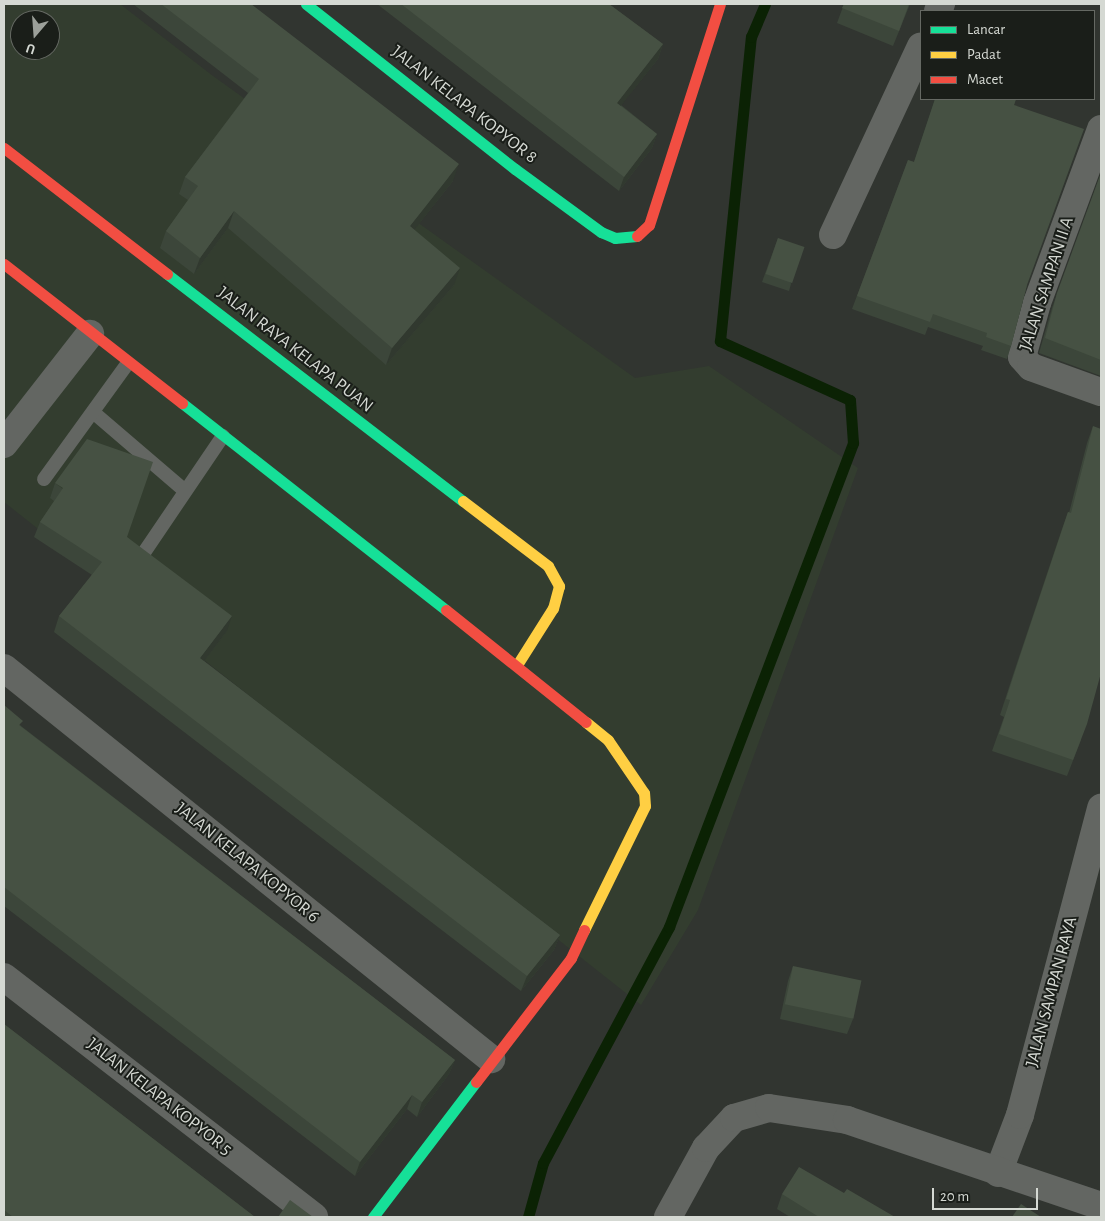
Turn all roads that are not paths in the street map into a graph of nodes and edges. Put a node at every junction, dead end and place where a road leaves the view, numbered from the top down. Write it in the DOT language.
graph roads {
  1 [pos="306,4"];
  2 [pos="720,4"];
  3 [pos="920,48"];
  4 [pos="1101,129"];
  5 [pos="4,148"];
  6 [pos="834,235"];
  7 [pos="5,268"];
  8 [pos="90,334"];
  9 [pos="128,363"];
  10 [pos="1101,392"];
  11 [pos="93,412"];
  12 [pos="223,436"];
  13 [pos="4,444"];
  14 [pos="44,479"];
  15 [pos="184,490"];
  16 [pos="141,557"];
  17 [pos="517,665"];
  18 [pos="4,668"];
  19 [pos="1101,808"];
  20 [pos="1097,839"];
  21 [pos="4,977"];
  22 [pos="491,1059"];
  23 [pos="998,1173"];
  24 [pos="1101,1206"];
  25 [pos="314,1217"];
  26 [pos="372,1217"];
  27 [pos="668,1217"];
  1 -- 2 [label="street, JALAN KELAPA KOPYOR 8"];
  3 -- 6 [label="street"];
  4 -- 10 [label="street, JALAN SAMPAN II A"];
  5 -- 17 [label="street, JALAN RAYA KELAPA PUAN"];
  7 -- 8 [label="street"];
  8 -- 9 [label="street"];
  8 -- 13 [label="street"];
  9 -- 11 [label="lane"];
  9 -- 12 [label="street"];
  11 -- 14 [label="lane"];
  11 -- 15 [label="lane"];
  12 -- 15 [label="lane"];
  12 -- 17 [label="street"];
  15 -- 16 [label="lane"];
  17 -- 22 [label="street"];
  18 -- 22 [label="street, JALAN KELAPA KOPYOR 6"];
  19 -- 20 [label="street, JALAN SAMPAN RAYA"];
  20 -- 23 [label="street, JALAN SAMPAN RAYA"];
  21 -- 25 [label="street, JALAN KELAPA KOPYOR 5"];
  22 -- 26 [label="street"];
  23 -- 24 [label="street"];
  23 -- 27 [label="street"];
}
